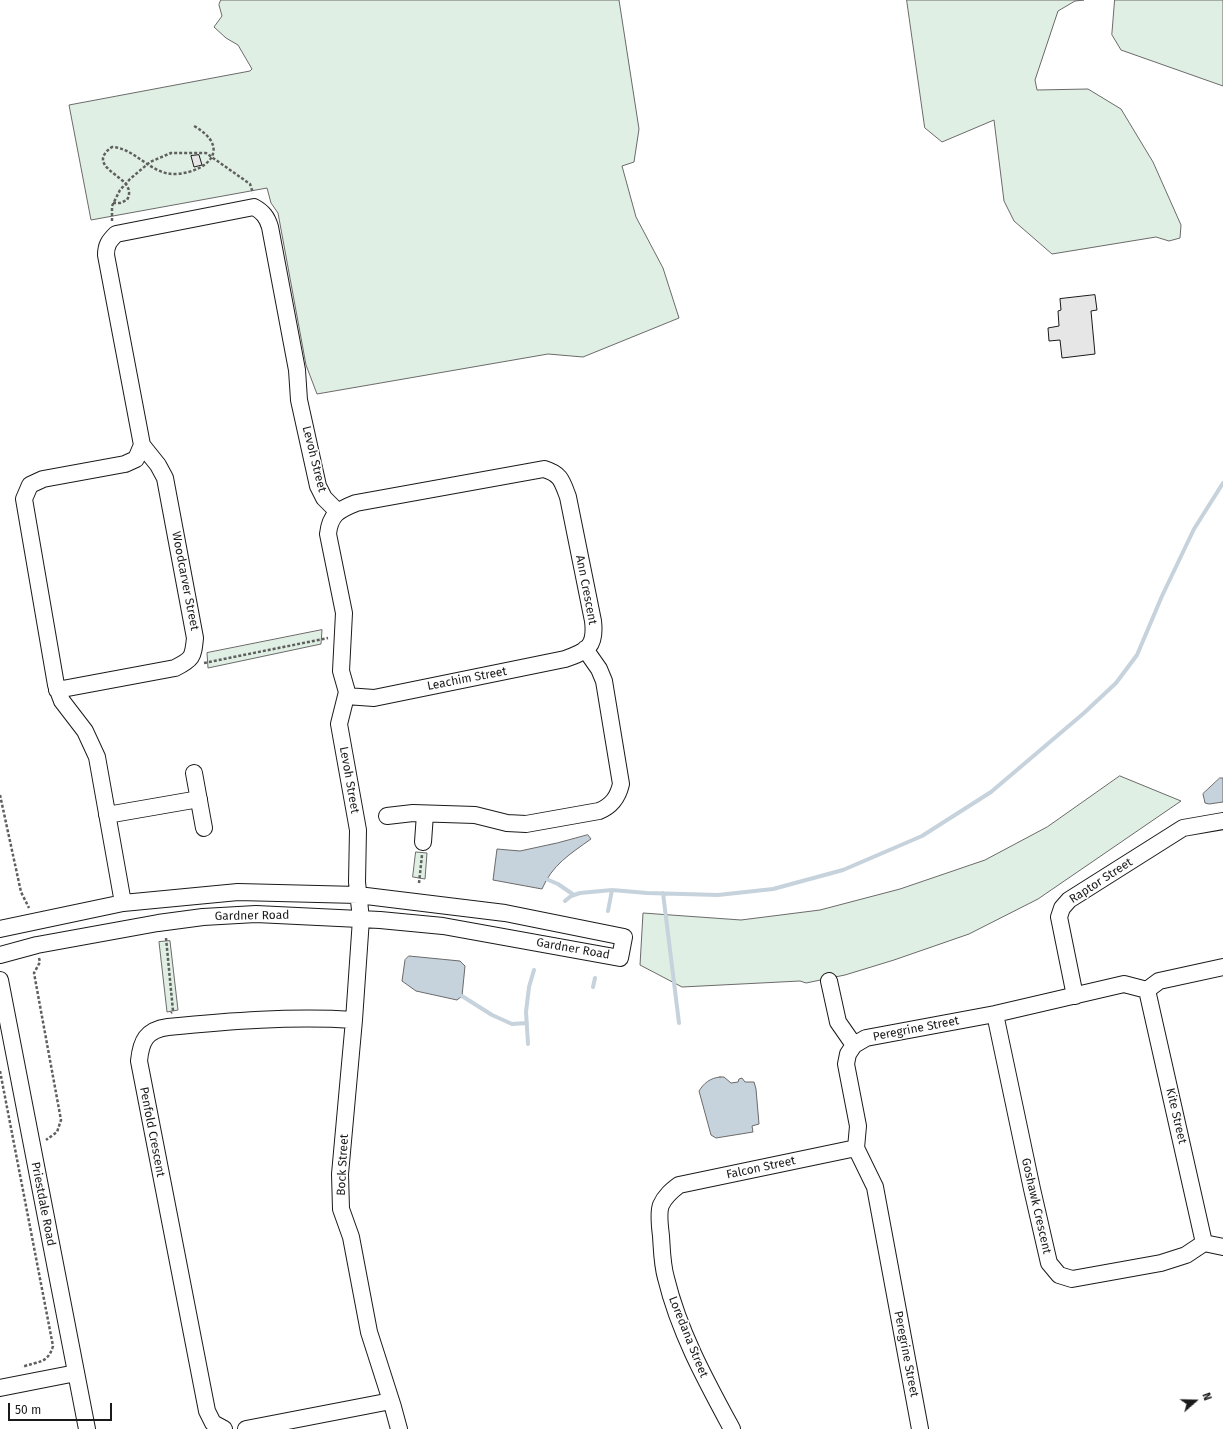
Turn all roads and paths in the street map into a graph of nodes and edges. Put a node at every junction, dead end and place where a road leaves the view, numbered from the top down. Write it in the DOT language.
graph roads {
  1 [pos="194,126"];
  2 [pos="212,158"];
  3 [pos="146,165"];
  4 [pos="126,184"];
  5 [pos="113,203"];
  6 [pos="254,207"];
  7 [pos="116,234"];
  8 [pos="142,445"];
  9 [pos="338,512"];
  10 [pos="329,638"];
  11 [pos="585,650"];
  12 [pos="201,666"];
  13 [pos="57,690"];
  14 [pos="346,696"];
  15 [pos="194,773"];
  16 [pos="0,795"];
  17 [pos="198,799"];
  18 [pos="425,814"];
  19 [pos="107,815"];
  20 [pos="387,816"];
  21 [pos="1223,821"];
  22 [pos="204,828"];
  23 [pos="423,842"];
  24 [pos="419,883"];
  25 [pos="358,895"];
  26 [pos="123,904"];
  27 [pos="360,919"];
  28 [pos="32,922"];
  29 [pos="0,929"];
  30 [pos="166,938"];
  31 [pos="36,945"];
  32 [pos="0,955"];
  33 [pos="1223,967"];
  34 [pos="0,980"];
  35 [pos="829,981"];
  36 [pos="1147,990"];
  37 [pos="1075,996"];
  38 [pos="995,1014"];
  39 [pos="354,1020"];
  40 [pos="168,1027"];
  41 [pos="854,1045"];
  42 [pos="0,1071"];
  43 [pos="856,1148"];
  44 [pos="32,1150"];
  45 [pos="668,1193"];
  46 [pos="1204,1243"];
  47 [pos="1223,1247"];
  48 [pos="15,1371"];
  49 [pos="76,1373"];
  50 [pos="0,1388"];
  51 [pos="391,1401"];
  52 [pos="87,1429"];
  53 [pos="224,1429"];
  54 [pos="246,1429"];
  55 [pos="399,1429"];
  56 [pos="732,1429"];
  57 [pos="920,1429"];
  1 -- 2 [label="path"];
  2 -- 3 [label="path"];
  2 -- 3 [label="path"];
  2 -- 6 [label="path"];
  3 -- 4 [label="path"];
  3 -- 4 [label="path"];
  4 -- 5 [label="path"];
  4 -- 5 [label="path"];
  5 -- 7 [label="path"];
  6 -- 7 [label="street"];
  6 -- 9 [label="street, Levoh Street"];
  7 -- 8 [label="street, Woodcarver Street"];
  8 -- 13 [label="street"];
  8 -- 13 [label="street, Woodcarver Street"];
  9 -- 11 [label="street, Ann Crescent"];
  9 -- 14 [label="street, Levoh Street"];
  10 -- 12 [label="path"];
  11 -- 14 [label="street, Leachim Street"];
  11 -- 18 [label="street"];
  13 -- 19 [label="street"];
  14 -- 25 [label="street, Levoh Street"];
  15 -- 17 [label="street"];
  16 -- 28 [label="path"];
  17 -- 19 [label="street"];
  17 -- 22 [label="street"];
  18 -- 20 [label="street"];
  18 -- 23 [label="street"];
  19 -- 26 [label="street"];
  21 -- 37 [label="street, Raptor Street"];
  23 -- 24 [label="path"];
  25 -- 26 [label="street, Gardner Road"];
  25 -- 27 [label="street, Levoh Street"];
  25 -- 27 [label="street, Gardner Road"];
  26 -- 28 [label="street, Gardner Road"];
  27 -- 31 [label="street, Gardner Road"];
  27 -- 39 [label="street, Bock Street"];
  28 -- 29 [label="street, Gardner Road"];
  30 -- 40 [label="path"];
  31 -- 32 [label="street, Gardner Road"];
  31 -- 44 [label="path"];
  33 -- 36 [label="street"];
  34 -- 44 [label="street, Priestdale Road"];
  35 -- 41 [label="street"];
  36 -- 37 [label="street, Peregrine Street"];
  36 -- 46 [label="street, Kite Street"];
  37 -- 38 [label="street, Peregrine Street"];
  38 -- 41 [label="street, Peregrine Street"];
  38 -- 46 [label="street, Goshawk Crescent"];
  39 -- 40 [label="street, Penfold Crescent"];
  39 -- 51 [label="street, Bock Street"];
  40 -- 53 [label="street, Penfold Crescent"];
  41 -- 43 [label="street"];
  42 -- 48 [label="path"];
  43 -- 45 [label="street, Falcon Street"];
  43 -- 57 [label="street, Peregrine Street"];
  44 -- 49 [label="street, Priestdale Road"];
  45 -- 56 [label="street, Loredana Street"];
  46 -- 47 [label="street"];
  49 -- 50 [label="street"];
  49 -- 52 [label="street, Priestdale Road"];
  51 -- 54 [label="street"];
  51 -- 55 [label="street, Bock Street"];
}
